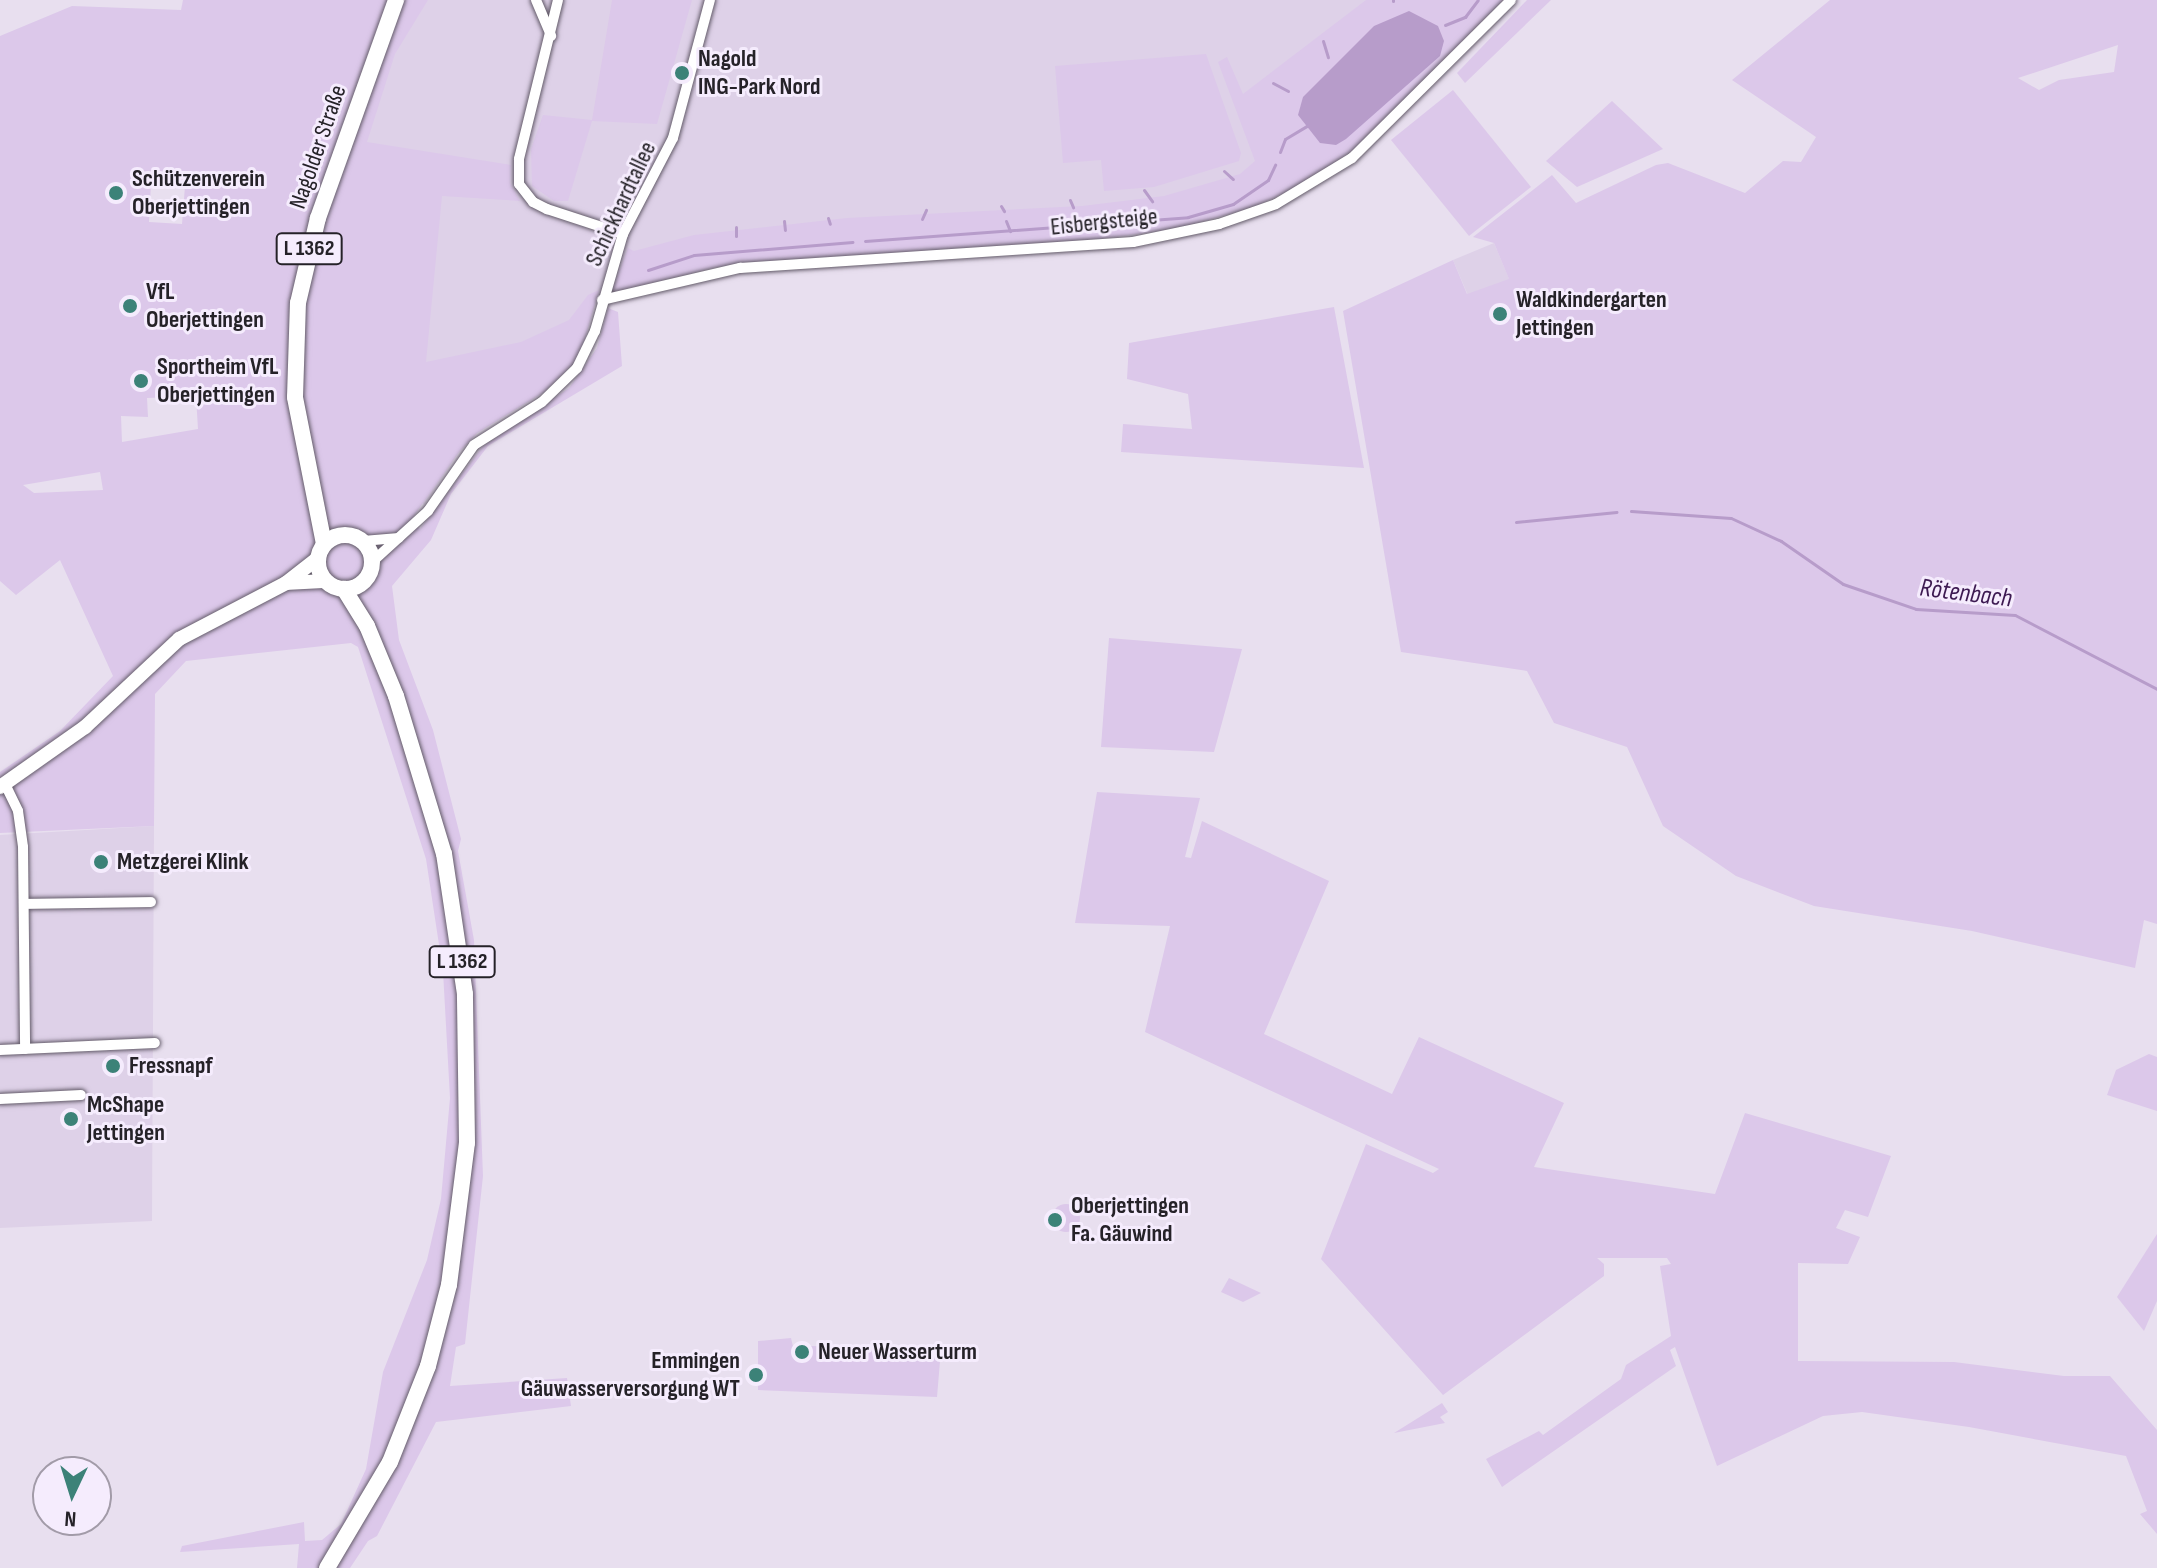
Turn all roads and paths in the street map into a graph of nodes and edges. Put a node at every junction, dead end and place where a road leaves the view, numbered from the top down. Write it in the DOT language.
graph roads {
  1 [pos="396,0"];
  2 [pos="536,0"];
  3 [pos="558,0"];
  4 [pos="710,0"];
  5 [pos="1511,0"];
  6 [pos="551,36"];
  7 [pos="623,234"];
  8 [pos="602,300"];
  9 [pos="318,502"];
  10 [pos="344,534"];
  11 [pos="401,538"];
  12 [pos="363,541"];
  13 [pos="321,551"];
  14 [pos="372,562"];
  15 [pos="326,581"];
  16 [pos="364,581"];
  17 [pos="286,583"];
  18 [pos="344,589"];
  19 [pos="367,626"];
  20 [pos="2,786"];
  21 [pos="151,902"];
  22 [pos="24,904"];
  23 [pos="155,1043"];
  24 [pos="25,1049"];
  25 [pos="0,1050"];
  26 [pos="81,1095"];
  27 [pos="0,1099"];
  28 [pos="327,1568"];
  1 -- 9 [label="main road, Nagolder Straße / L 1362"];
  2 -- 6 [label="street"];
  3 -- 6 [label="street"];
  4 -- 7 [label="street, Schickhardtallee"];
  5 -- 8 [label="street, Eisbergsteige"];
  6 -- 7 [label="street"];
  7 -- 8 [label="street, Schickhardtallee"];
  8 -- 11 [label="street, Schickhardtallee"];
  9 -- 10 [label="main road, Nagolder Straße / L 1362"];
  9 -- 13 [label="main road, Nagolder Straße / L 1362"];
  10 -- 12 [label="main road"];
  10 -- 13 [label="main road"];
  11 -- 12 [label="street"];
  11 -- 14 [label="street, Schickhardtallee"];
  12 -- 14 [label="main road"];
  13 -- 15 [label="main road"];
  13 -- 17 [label="street"];
  14 -- 16 [label="main road"];
  15 -- 17 [label="street"];
  15 -- 18 [label="main road"];
  16 -- 18 [label="main road"];
  16 -- 19 [label="main road, L 1362"];
  17 -- 20 [label="street"];
  18 -- 19 [label="main road, L 1362"];
  19 -- 28 [label="main road, L 1362"];
  20 -- 22 [label="street"];
  21 -- 22 [label="street"];
  22 -- 24 [label="street"];
  23 -- 24 [label="street"];
  24 -- 25 [label="street"];
  26 -- 27 [label="street"];
}
